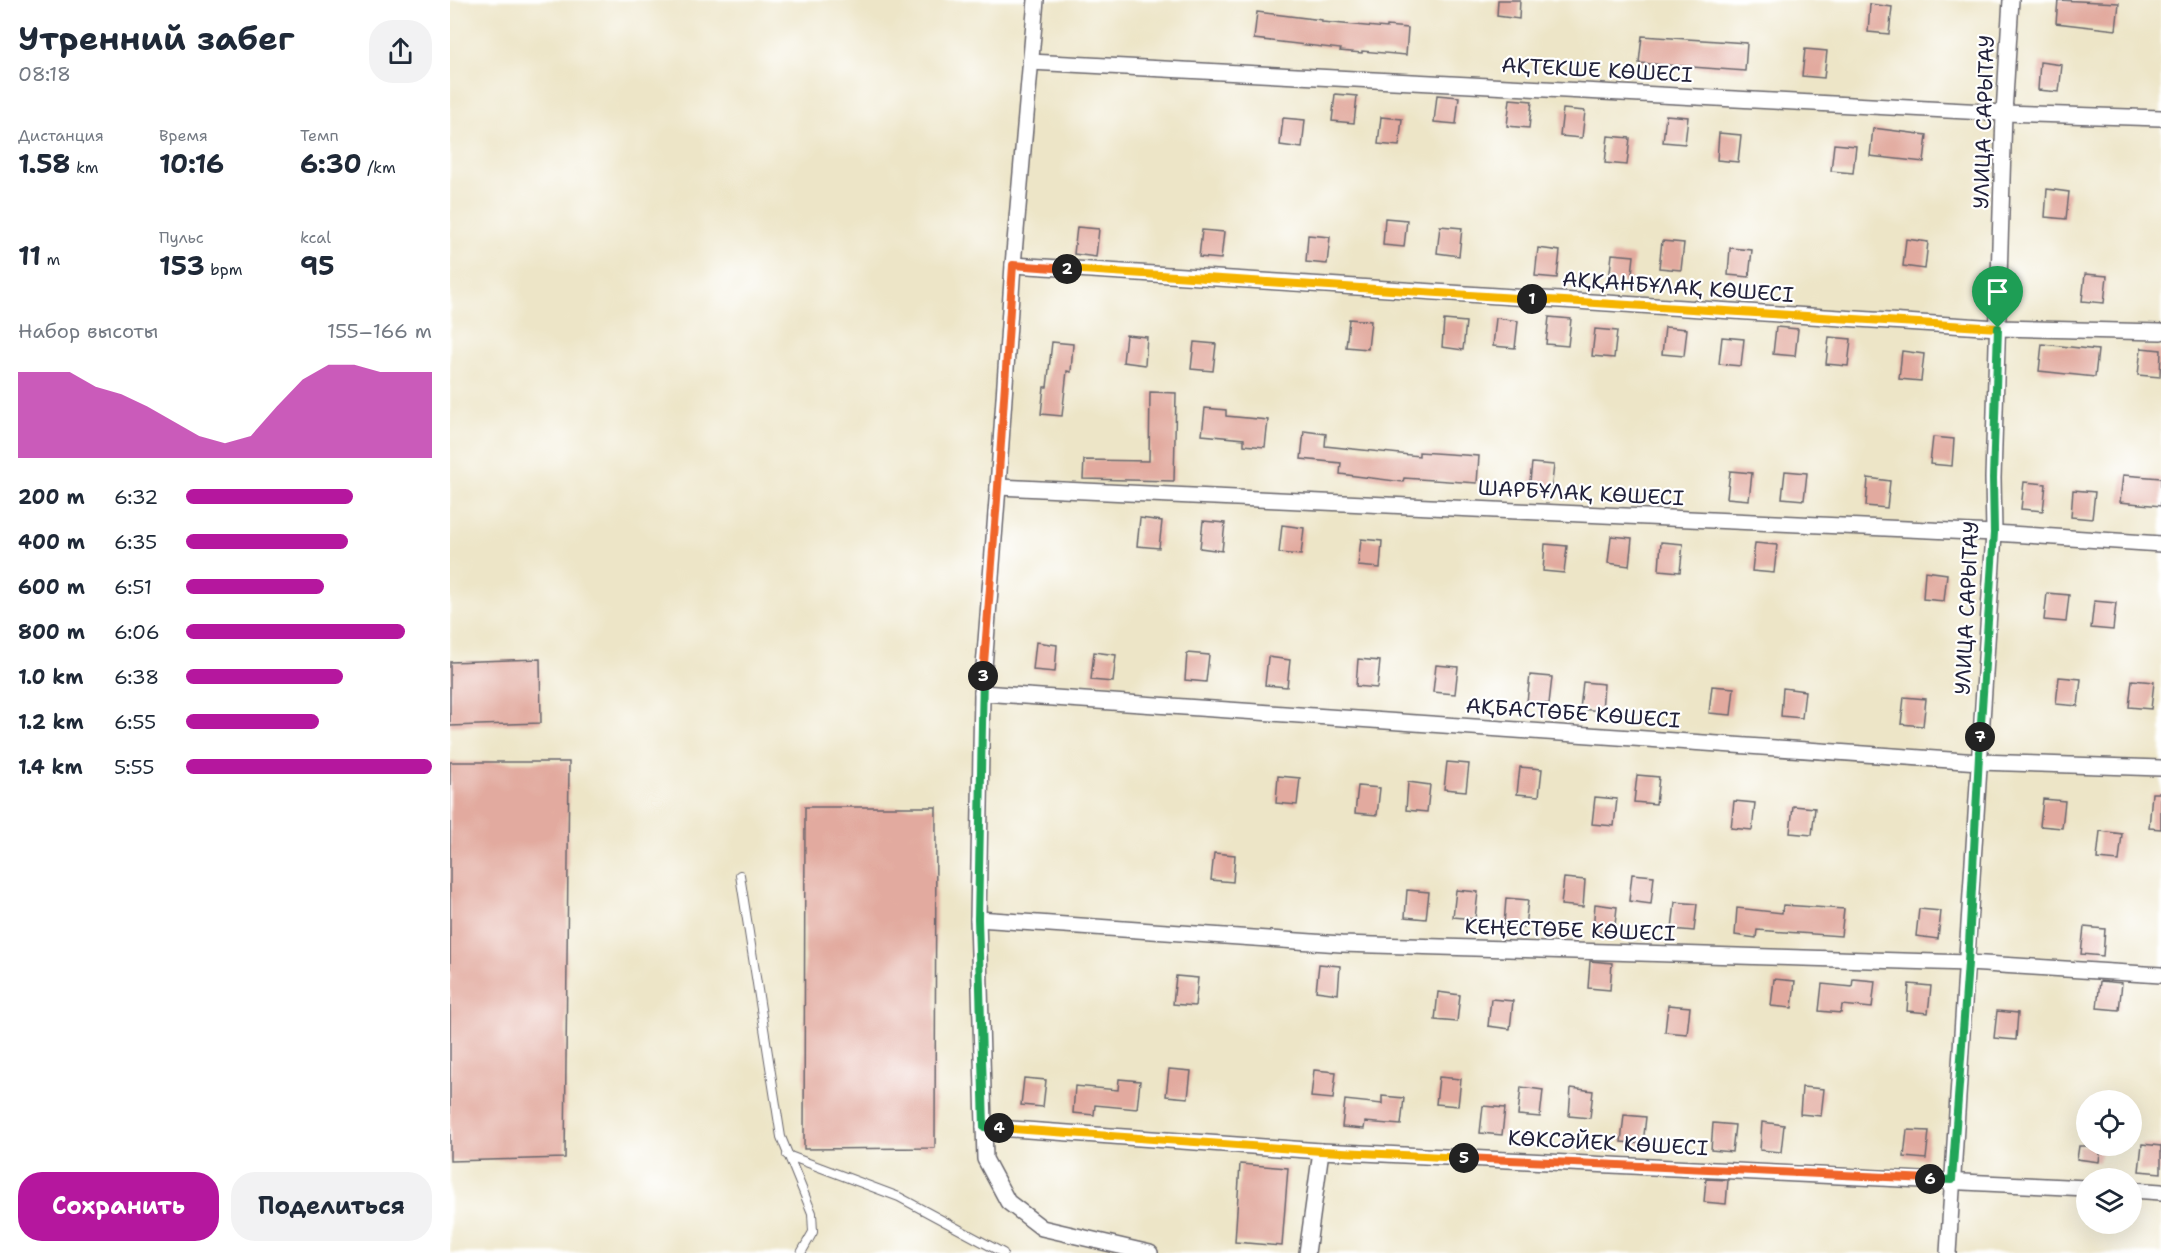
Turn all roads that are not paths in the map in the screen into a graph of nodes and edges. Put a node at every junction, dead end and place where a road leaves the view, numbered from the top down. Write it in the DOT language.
graph roads {
  1 [pos="1036,0"];
  2 [pos="2011,0"];
  3 [pos="1030,62"];
  4 [pos="2004,113"];
  5 [pos="2161,118"];
  6 [pos="1013,265"];
  7 [pos="1998,328"];
  8 [pos="2161,332"];
  9 [pos="998,487"];
  10 [pos="1994,533"];
  11 [pos="2161,544"];
  12 [pos="981,693"];
  13 [pos="1979,762"];
  14 [pos="2161,768"];
  15 [pos="740,875"];
  16 [pos="978,919"];
  17 [pos="1968,963"];
  18 [pos="2161,975"];
  19 [pos="984,1127"];
  20 [pos="1321,1151"];
  21 [pos="787,1155"];
  22 [pos="1952,1180"];
  23 [pos="2076,1187"];
  24 [pos="2142,1191"];
  25 [pos="2161,1192"];
  26 [pos="801,1253"];
  27 [pos="1003,1253"];
  28 [pos="1150,1253"];
  29 [pos="1307,1253"];
  30 [pos="1948,1253"];
  1 -- 3 [label="street"];
  2 -- 4 [label="street, УЛИЦА САРЫТАУ"];
  3 -- 4 [label="street, АҚТЕКШЕ КӨШЕСІ"];
  3 -- 6 [label="street"];
  4 -- 5 [label="street, АҚТЕКШЕ КӨШЕСІ"];
  4 -- 7 [label="street, УЛИЦА САРЫТАУ"];
  6 -- 7 [label="street, АҚҚАНБҰЛАҚ КӨШЕСІ"];
  6 -- 9 [label="street"];
  7 -- 8 [label="street, АҚҚАНБҰЛАҚ КӨШЕСІ"];
  7 -- 10 [label="street, УЛИЦА САРЫТАУ"];
  9 -- 10 [label="street, ШАРБҰЛАҚ КӨШЕСІ"];
  9 -- 12 [label="street"];
  10 -- 11 [label="street, ШАРБҰЛАҚ КӨШЕСІ"];
  10 -- 13 [label="street, УЛИЦА САРЫТАУ"];
  12 -- 13 [label="street, АҚБАСТӨБЕ КӨШЕСІ"];
  12 -- 16 [label="street"];
  13 -- 14 [label="street, АҚБАСТӨБЕ КӨШЕСІ"];
  13 -- 17 [label="street, УЛИЦА САРЫТАУ"];
  15 -- 21 [label="lane"];
  16 -- 17 [label="street, КЕҢЕСТӨБЕ КӨШЕСІ"];
  16 -- 19 [label="street"];
  17 -- 18 [label="street, КЕҢЕСТӨБЕ КӨШЕСІ"];
  17 -- 22 [label="street, УЛИЦА САРЫТАУ"];
  19 -- 20 [label="street, КӨКСӘЙЕК КӨШЕСІ"];
  19 -- 28 [label="street"];
  20 -- 22 [label="street, КӨКСӘЙЕК КӨШЕСІ"];
  20 -- 29 [label="street"];
  21 -- 26 [label="lane"];
  21 -- 27 [label="lane"];
  22 -- 23 [label="street, КӨКСӘЙЕК КӨШЕСІ"];
  22 -- 30 [label="street, УЛИЦА САРЫТАУ"];
  24 -- 25 [label="street"];
}
